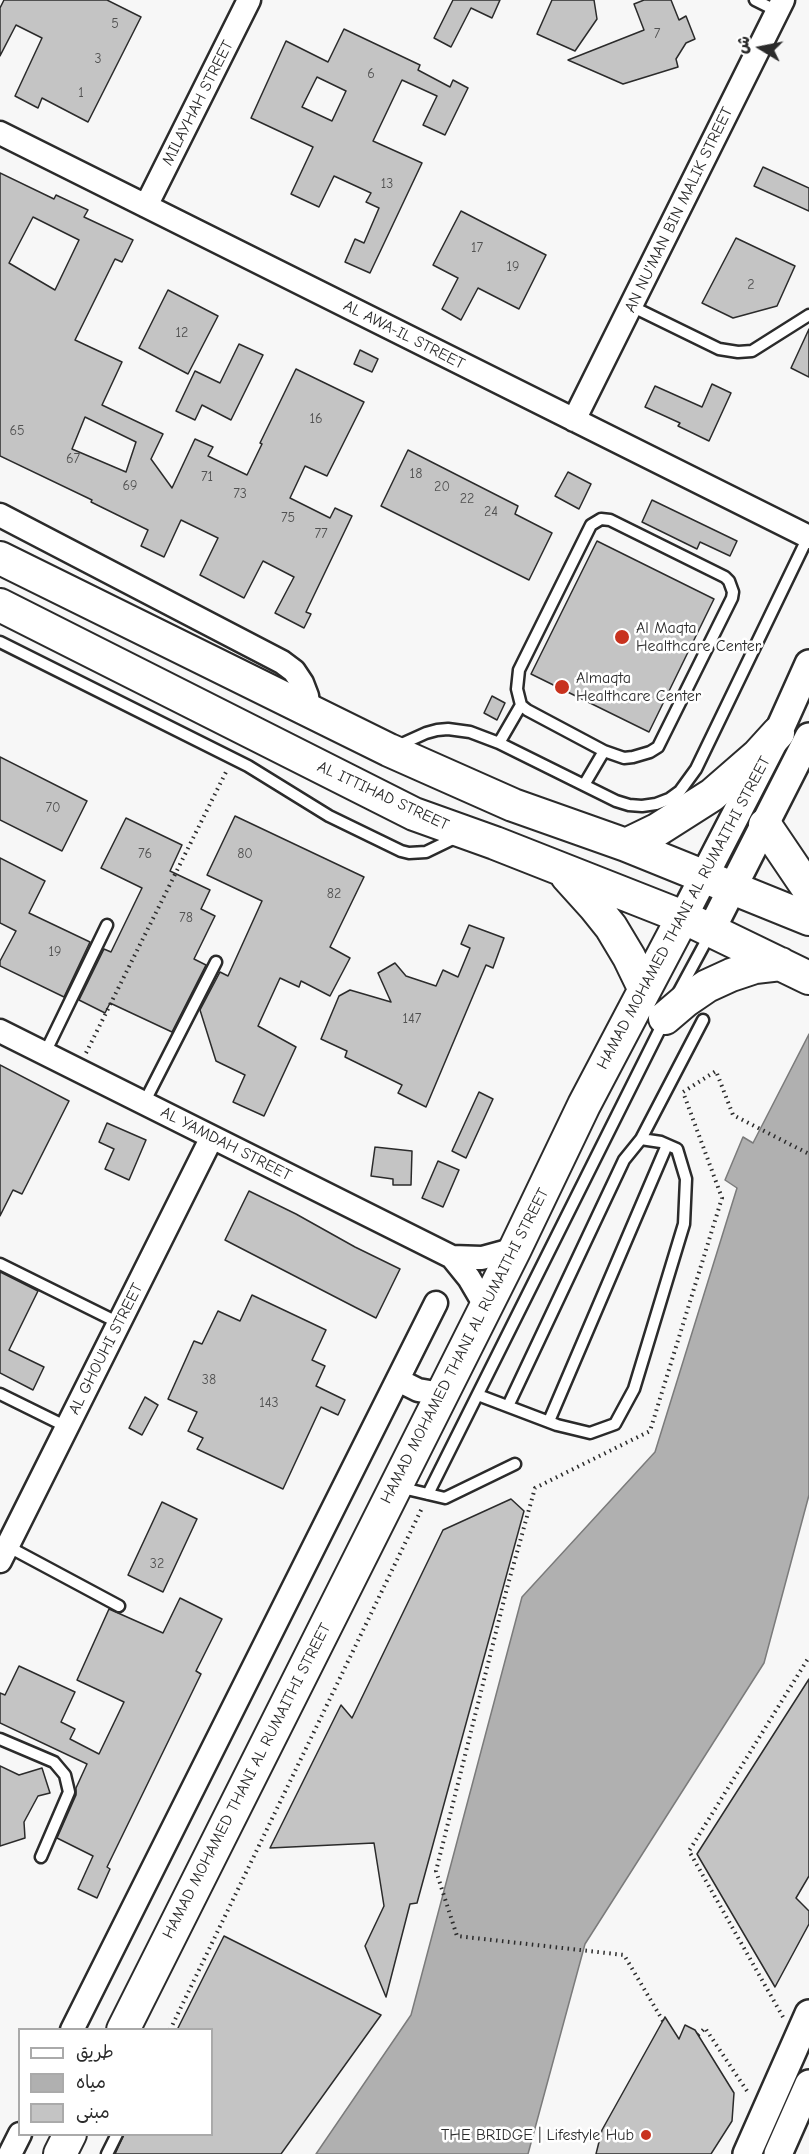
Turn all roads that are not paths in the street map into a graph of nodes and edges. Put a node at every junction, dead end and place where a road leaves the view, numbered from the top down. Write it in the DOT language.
graph roads {
  1 [pos="249,0"];
  2 [pos="755,0"];
  3 [pos="780,5"];
  4 [pos="0,134"];
  5 [pos="146,206"];
  6 [pos="631,306"];
  7 [pos="809,315"];
  8 [pos="574,420"];
  9 [pos="0,515"];
  10 [pos="809,537"];
  11 [pos="0,558"];
  12 [pos="0,605"];
  13 [pos="0,642"];
  14 [pos="809,664"];
  15 [pos="521,705"];
  16 [pos="309,711"];
  17 [pos="778,733"];
  18 [pos="809,737"];
  19 [pos="499,743"];
  20 [pos="389,750"];
  21 [pos="604,751"];
  22 [pos="584,785"];
  23 [pos="765,825"];
  24 [pos="464,833"];
  25 [pos="626,844"];
  26 [pos="560,870"];
  27 [pos="704,877"];
  28 [pos="733,888"];
  29 [pos="809,890"];
  30 [pos="683,917"];
  31 [pos="809,919"];
  32 [pos="107,925"];
  33 [pos="711,930"];
  34 [pos="216,962"];
  35 [pos="781,963"];
  36 [pos="809,978"];
  37 [pos="644,988"];
  38 [pos="665,1018"];
  39 [pos="703,1020"];
  40 [pos="0,1031"];
  41 [pos="45,1053"];
  42 [pos="144,1103"];
  43 [pos="212,1137"];
  44 [pos="641,1139"];
  45 [pos="667,1144"];
  46 [pos="515,1249"];
  47 [pos="452,1257"];
  48 [pos="0,1264"];
  49 [pos="436,1303"];
  50 [pos="486,1307"];
  51 [pos="119,1323"];
  52 [pos="398,1380"];
  53 [pos="0,1394"];
  54 [pos="441,1394"];
  55 [pos="478,1395"];
  56 [pos="508,1406"];
  57 [pos="549,1421"];
  58 [pos="67,1426"];
  59 [pos="515,1464"];
  60 [pos="395,1487"];
  61 [pos="428,1494"];
  62 [pos="4,1553"];
  63 [pos="119,1606"];
  64 [pos="0,1739"];
  65 [pos="40,1857"];
  66 [pos="805,2024"];
  67 [pos="73,2028"];
  68 [pos="124,2028"];
  69 [pos="809,2084"];
  70 [pos="19,2136"];
  71 [pos="69,2136"];
  72 [pos="116,2136"];
  73 [pos="10,2154"];
  74 [pos="60,2154"];
  75 [pos="107,2154"];
  76 [pos="747,2154"];
  77 [pos="778,2154"];
  1 -- 5 [label="street, MILAYHAH STREET"];
  2 -- 3 [label="lane"];
  3 -- 6 [label="street, AN NU'MAN BIN MALIK STREET"];
  4 -- 5 [label="street, AL AWA-IL STREET"];
  5 -- 8 [label="street, AL AWA-IL STREET"];
  6 -- 7 [label="lane"];
  6 -- 8 [label="street, AN NU'MAN BIN MALIK STREET"];
  8 -- 10 [label="street, AL AWA-IL STREET"];
  9 -- 16 [label="street"];
  10 -- 22 [label="lane"];
  11 -- 16 [label="main road"];
  12 -- 24 [label="main road, AL ITTIHAD STREET"];
  13 -- 24 [label="lane"];
  14 -- 17 [label="street, HAMAD MOHAMED THANI AL RUMAITHI STREET"];
  15 -- 19 [label="lane"];
  15 -- 21 [label="lane"];
  15 -- 21 [label="lane"];
  16 -- 20 [label="main road"];
  17 -- 25 [label="main road"];
  17 -- 27 [label="street, HAMAD MOHAMED THANI AL RUMAITHI STREET"];
  18 -- 23 [label="street, HAMAD MOHAMED THANI AL RUMAITHI STREET"];
  19 -- 20 [label="lane"];
  19 -- 22 [label="lane"];
  20 -- 25 [label="main road"];
  21 -- 22 [label="lane"];
  23 -- 28 [label="street, HAMAD MOHAMED THANI AL RUMAITHI STREET"];
  23 -- 29 [label="main road"];
  24 -- 26 [label="main road, AL ITTIHAD STREET"];
  25 -- 27 [label="main road"];
  26 -- 30 [label="main road, AL ITTIHAD STREET"];
  26 -- 37 [label="main road"];
  27 -- 28 [label="main road"];
  27 -- 30 [label="street, HAMAD MOHAMED THANI AL RUMAITHI STREET"];
  28 -- 31 [label="main road"];
  28 -- 33 [label="street, HAMAD MOHAMED THANI AL RUMAITHI STREET"];
  30 -- 33 [label="main road, AL ITTIHAD STREET"];
  30 -- 37 [label="main road, HAMAD MOHAMED THANI AL RUMAITHI STREET"];
  32 -- 41 [label="lane"];
  33 -- 35 [label="main road, AL ITTIHAD STREET"];
  33 -- 38 [label="lane, HAMAD MOHAMED THANI AL RUMAITHI STREET"];
  34 -- 42 [label="lane"];
  35 -- 36 [label="main road, AL ITTIHAD STREET"];
  35 -- 38 [label="main road"];
  37 -- 46 [label="main road, HAMAD MOHAMED THANI AL RUMAITHI STREET"];
  38 -- 55 [label="lane, HAMAD MOHAMED THANI AL RUMAITHI STREET"];
  39 -- 44 [label="lane"];
  40 -- 41 [label="street, AL YAMDAH STREET"];
  41 -- 42 [label="street, AL YAMDAH STREET"];
  42 -- 43 [label="street, AL YAMDAH STREET"];
  43 -- 47 [label="street, AL YAMDAH STREET"];
  43 -- 51 [label="street, AL GHOUHI STREET"];
  44 -- 45 [label="lane"];
  44 -- 56 [label="lane"];
  45 -- 57 [label="lane"];
  45 -- 57 [label="lane"];
  46 -- 47 [label="street, AL YAMDAH STREET"];
  46 -- 50 [label="main road, HAMAD MOHAMED THANI AL RUMAITHI STREET"];
  47 -- 50 [label="street, AL YAMDAH STREET"];
  48 -- 51 [label="lane"];
  49 -- 52 [label="street"];
  50 -- 54 [label="main road, HAMAD MOHAMED THANI AL RUMAITHI STREET"];
  51 -- 58 [label="street, AL GHOUHI STREET"];
  52 -- 54 [label="street"];
  52 -- 67 [label="street"];
  53 -- 58 [label="lane"];
  54 -- 60 [label="main road, HAMAD MOHAMED THANI AL RUMAITHI STREET"];
  55 -- 56 [label="lane"];
  55 -- 61 [label="lane, HAMAD MOHAMED THANI AL RUMAITHI STREET"];
  56 -- 57 [label="lane"];
  58 -- 62 [label="street, AL GHOUHI STREET"];
  59 -- 61 [label="lane"];
  60 -- 61 [label="lane"];
  60 -- 68 [label="main road, HAMAD MOHAMED THANI AL RUMAITHI STREET"];
  62 -- 63 [label="lane"];
  64 -- 65 [label="lane"];
  66 -- 76 [label="street"];
  69 -- 77 [label="street"];
  70 -- 73 [label="street"];
  71 -- 74 [label="main road"];
  72 -- 75 [label="lane"];
}
